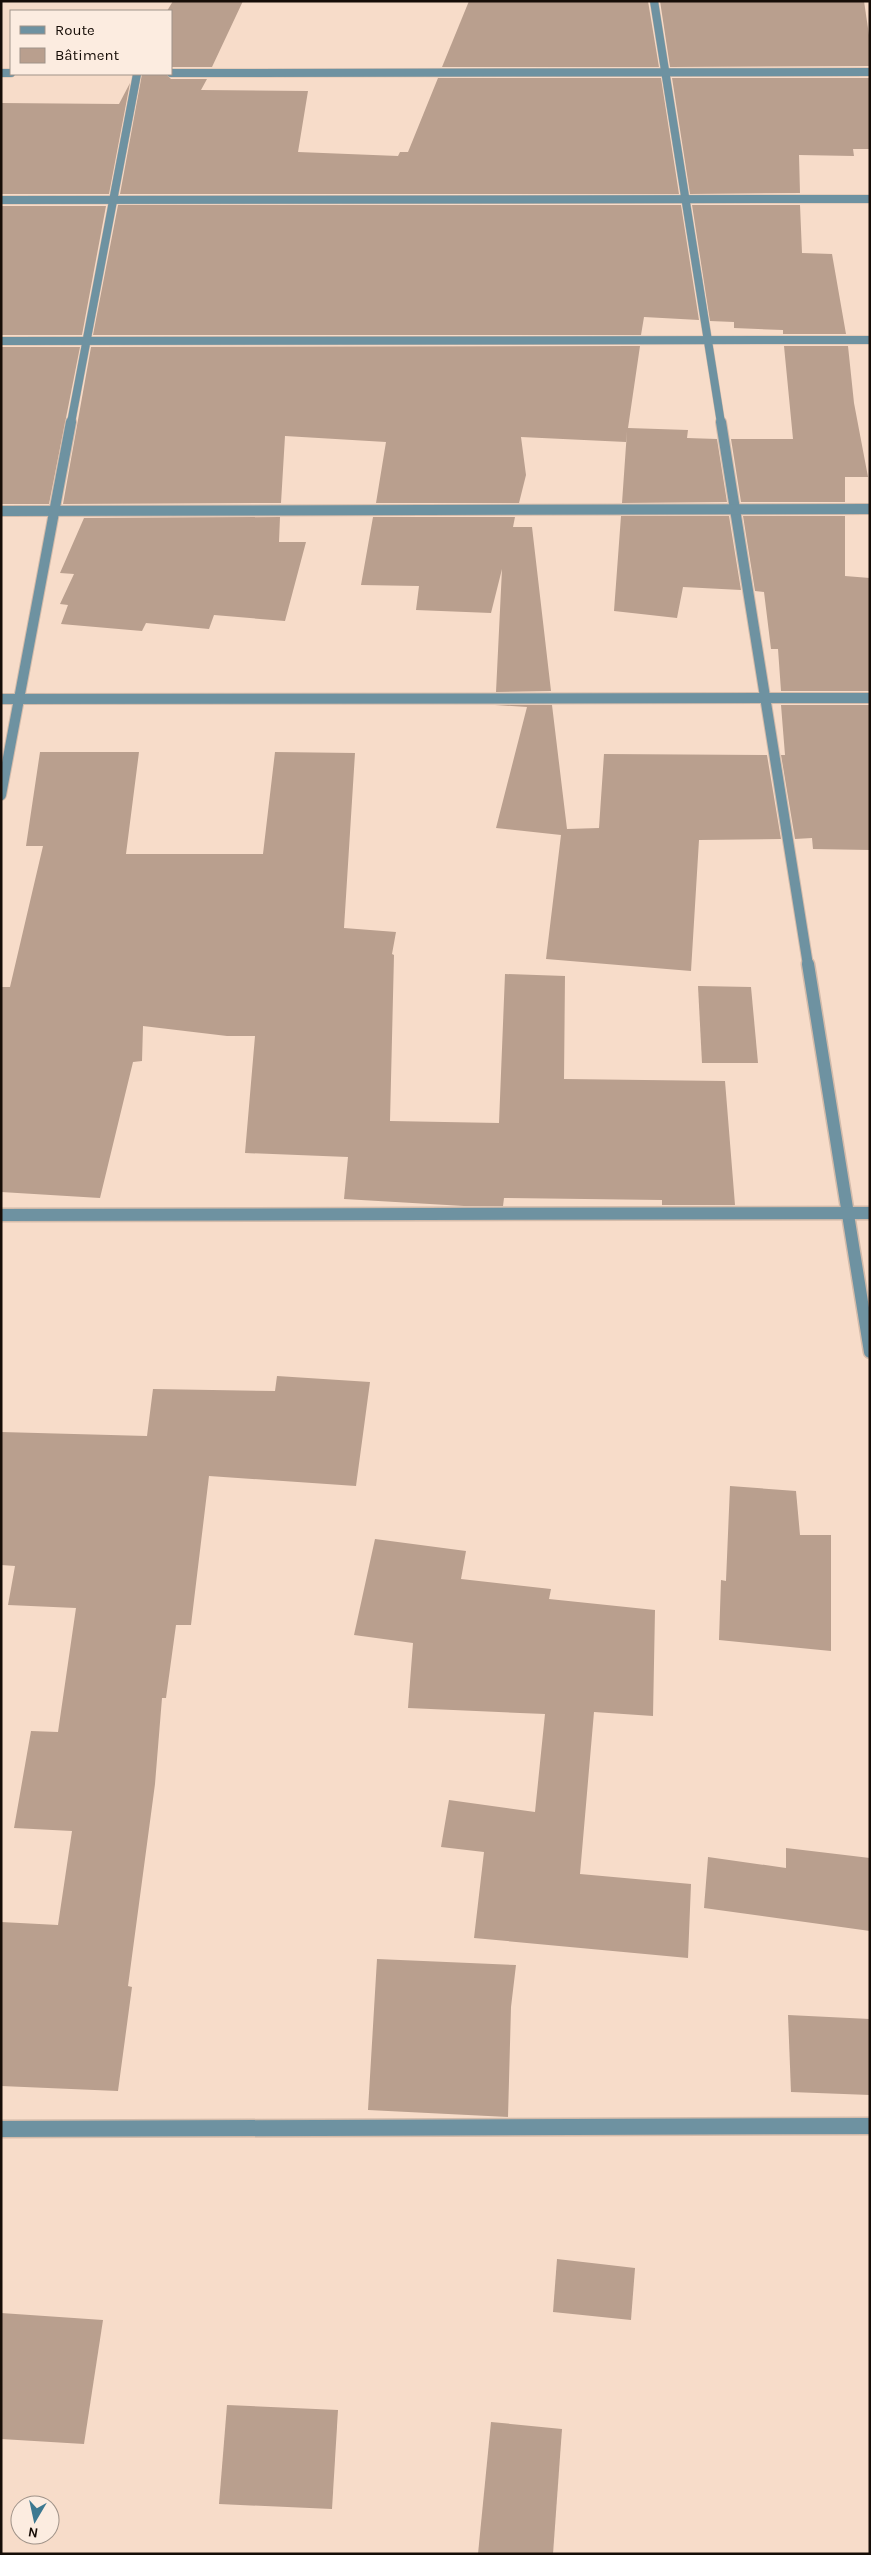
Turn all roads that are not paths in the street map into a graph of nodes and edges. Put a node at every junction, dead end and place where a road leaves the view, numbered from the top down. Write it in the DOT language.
graph roads {
  1 [pos="654,1"];
  2 [pos="666,72"];
  3 [pos="870,72"];
  4 [pos="172,73"];
  5 [pos="137,75"];
  6 [pos="686,199"];
  7 [pos="870,199"];
  8 [pos="1,200"];
  9 [pos="113,200"];
  10 [pos="708,340"];
  11 [pos="870,340"];
  12 [pos="1,341"];
  13 [pos="86,341"];
  14 [pos="735,510"];
  15 [pos="870,510"];
  16 [pos="1,511"];
  17 [pos="54,511"];
  18 [pos="765,698"];
  19 [pos="870,698"];
  20 [pos="1,699"];
  21 [pos="20,699"];
  22 [pos="1,795"];
  23 [pos="848,1214"];
  24 [pos="870,1214"];
  25 [pos="1,1215"];
  26 [pos="870,1352"];
  27 [pos="870,2126"];
  28 [pos="1,2129"];
  1 -- 2 [label="street"];
  2 -- 3 [label="street"];
  2 -- 4 [label="street"];
  2 -- 6 [label="street"];
  5 -- 9 [label="street"];
  6 -- 7 [label="street"];
  6 -- 9 [label="street"];
  6 -- 10 [label="street"];
  8 -- 9 [label="street"];
  9 -- 13 [label="street"];
  10 -- 11 [label="street"];
  10 -- 13 [label="street"];
  10 -- 14 [label="street"];
  12 -- 13 [label="street"];
  13 -- 17 [label="street"];
  14 -- 15 [label="street"];
  14 -- 17 [label="street"];
  14 -- 18 [label="street"];
  16 -- 17 [label="street"];
  17 -- 21 [label="street"];
  18 -- 19 [label="street"];
  18 -- 21 [label="street"];
  18 -- 23 [label="street"];
  20 -- 21 [label="street"];
  21 -- 22 [label="street"];
  23 -- 24 [label="street"];
  23 -- 25 [label="street"];
  23 -- 26 [label="street"];
  27 -- 28 [label="street"];
}
